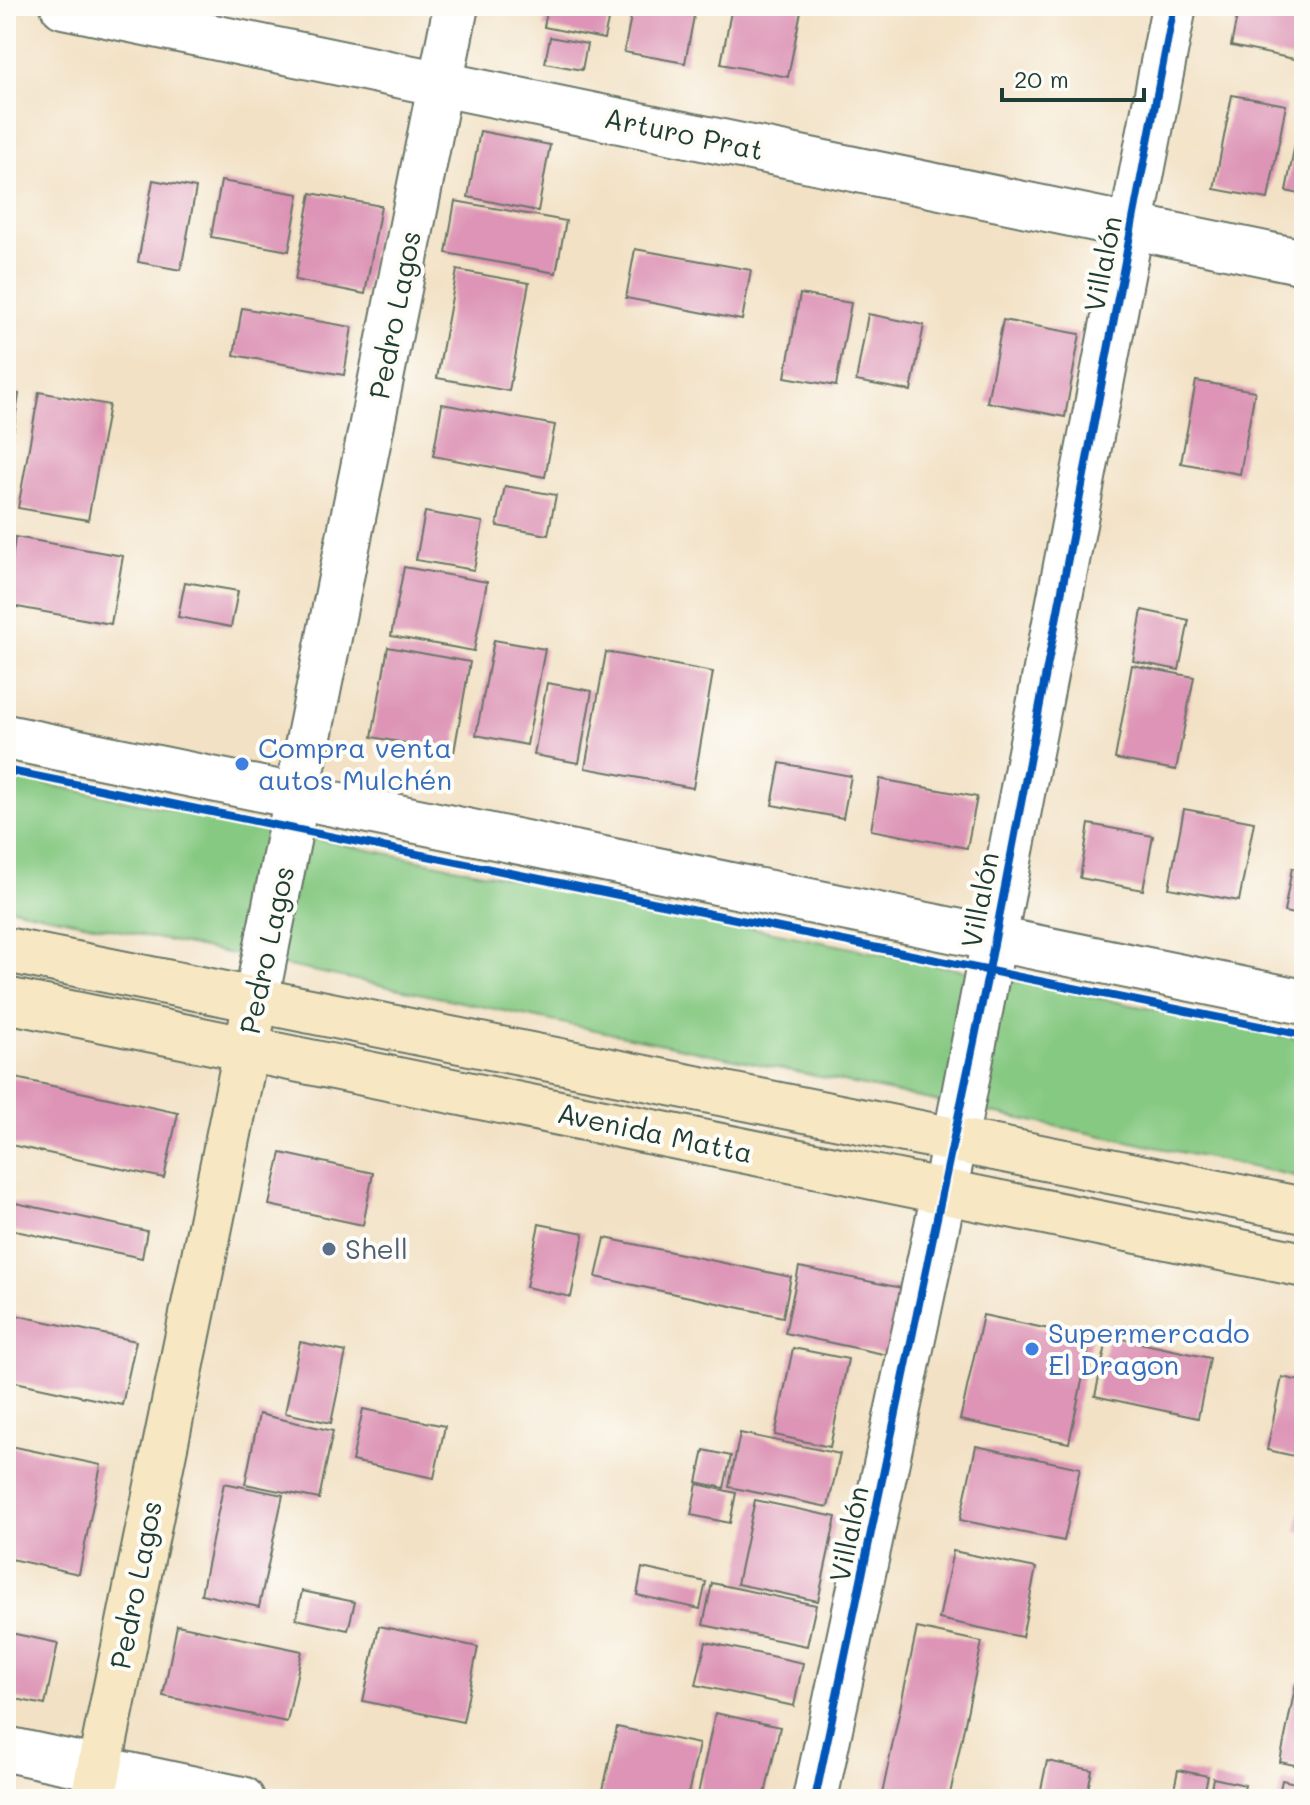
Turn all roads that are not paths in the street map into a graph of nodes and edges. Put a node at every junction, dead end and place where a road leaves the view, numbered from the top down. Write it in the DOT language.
graph roads {
  1 [pos="63,6"];
  2 [pos="456,6"];
  3 [pos="1174,6"];
  4 [pos="440,84"];
  5 [pos="1133,227"];
  6 [pos="1304,262"];
  7 [pos="6,737"];
  8 [pos="299,797"];
  9 [pos="995,939"];
  10 [pos="6,950"];
  11 [pos="6,1000"];
  12 [pos="256,1000"];
  13 [pos="1304,1002"];
  14 [pos="245,1049"];
  15 [pos="955,1141"];
  16 [pos="944,1192"];
  17 [pos="1304,1210"];
  18 [pos="1304,1265"];
  19 [pos="6,1749"];
  20 [pos="96,1784"];
  21 [pos="242,1799"];
  22 [pos="815,1799"];
  1 -- 4 [label="street, Arturo Prat"];
  2 -- 4 [label="street, Pedro Lagos"];
  3 -- 5 [label="street, Villalón"];
  4 -- 5 [label="street, Arturo Prat"];
  4 -- 8 [label="street, Pedro Lagos"];
  5 -- 6 [label="street, Arturo Prat"];
  5 -- 9 [label="street, Villalón"];
  7 -- 8 [label="street"];
  8 -- 9 [label="street"];
  8 -- 12 [label="street, Pedro Lagos"];
  9 -- 13 [label="street"];
  9 -- 15 [label="street, Villalón"];
  10 -- 12 [label="main road, Avenida Matta"];
  11 -- 14 [label="main road, Avenida Matta"];
  12 -- 14 [label="main road, Pedro Lagos"];
  12 -- 15 [label="main road, Avenida Matta"];
  14 -- 16 [label="main road, Avenida Matta"];
  14 -- 20 [label="main road, Pedro Lagos"];
  15 -- 16 [label="street, Villalón"];
  15 -- 17 [label="main road, Avenida Matta"];
  16 -- 18 [label="main road, Avenida Matta"];
  16 -- 22 [label="street, Villalón"];
  19 -- 20 [label="street"];
  20 -- 21 [label="street"];
}
